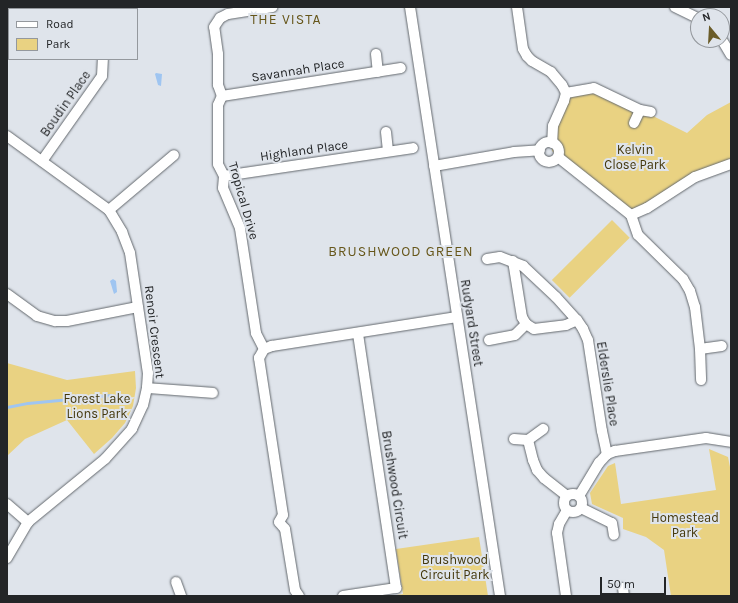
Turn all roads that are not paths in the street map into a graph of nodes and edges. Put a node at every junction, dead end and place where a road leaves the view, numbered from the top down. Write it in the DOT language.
graph roads {
  1 [pos="272,7"];
  2 [pos="410,7"];
  3 [pos="517,7"];
  4 [pos="675,7"];
  5 [pos="690,14"];
  6 [pos="376,54"];
  7 [pos="103,60"];
  8 [pos="542,67"];
  9 [pos="401,68"];
  10 [pos="378,72"];
  11 [pos="536,76"];
  12 [pos="566,93"];
  13 [pos="222,96"];
  14 [pos="640,110"];
  15 [pos="651,112"];
  16 [pos="634,123"];
  17 [pos="386,132"];
  18 [pos="7,136"];
  19 [pos="552,143"];
  20 [pos="413,148"];
  21 [pos="540,150"];
  22 [pos="388,151"];
  23 [pos="174,155"];
  24 [pos="558,157"];
  25 [pos="42,161"];
  26 [pos="731,164"];
  27 [pos="434,166"];
  28 [pos="224,176"];
  29 [pos="110,210"];
  30 [pos="631,214"];
  31 [pos="487,259"];
  32 [pos="513,261"];
  33 [pos="7,294"];
  34 [pos="138,307"];
  35 [pos="457,318"];
  36 [pos="577,320"];
  37 [pos="526,324"];
  38 [pos="358,333"];
  39 [pos="489,340"];
  40 [pos="722,346"];
  41 [pos="264,349"];
  42 [pos="700,349"];
  43 [pos="701,380"];
  44 [pos="148,388"];
  45 [pos="213,393"];
  46 [pos="543,429"];
  47 [pos="514,439"];
  48 [pos="528,440"];
  49 [pos="731,442"];
  50 [pos="607,454"];
  51 [pos="567,496"];
  52 [pos="578,496"];
  53 [pos="7,504"];
  54 [pos="581,508"];
  55 [pos="567,510"];
  56 [pos="28,522"];
  57 [pos="614,535"];
  58 [pos="7,558"];
  59 [pos="176,582"];
  60 [pos="180,596"];
  61 [pos="299,596"];
  62 [pos="343,596"];
  63 [pos="500,596"];
  64 [pos="566,596"];
  1 -- 13 [label="street, Tropical Drive"];
  2 -- 27 [label="street, Rudyard Street"];
  3 -- 8 [label="street"];
  4 -- 5 [label="street"];
  6 -- 10 [label="street"];
  7 -- 25 [label="street, Boudin Place"];
  8 -- 11 [label="street"];
  8 -- 12 [label="street"];
  9 -- 10 [label="street, Savannah Place"];
  10 -- 13 [label="street, Savannah Place"];
  12 -- 14 [label="street"];
  12 -- 19 [label="street"];
  13 -- 28 [label="street, Tropical Drive"];
  14 -- 15 [label="street"];
  14 -- 16 [label="street"];
  17 -- 22 [label="street"];
  18 -- 25 [label="street, Renoir Crescent"];
  19 -- 21 [label="street"];
  19 -- 24 [label="street"];
  20 -- 22 [label="street, Highland Place"];
  21 -- 24 [label="street"];
  21 -- 27 [label="street"];
  22 -- 28 [label="street, Highland Place"];
  23 -- 29 [label="street"];
  24 -- 30 [label="street"];
  25 -- 29 [label="street, Renoir Crescent"];
  26 -- 30 [label="street"];
  27 -- 35 [label="street, Rudyard Street"];
  28 -- 41 [label="street, Tropical Drive"];
  29 -- 34 [label="street, Renoir Crescent"];
  30 -- 42 [label="street"];
  31 -- 32 [label="street, Elderslie Place"];
  32 -- 36 [label="street, Elderslie Place"];
  32 -- 37 [label="street"];
  33 -- 34 [label="street"];
  34 -- 44 [label="street, Renoir Crescent"];
  35 -- 38 [label="street"];
  35 -- 63 [label="street, Rudyard Street"];
  36 -- 37 [label="street"];
  36 -- 50 [label="street, Elderslie Place"];
  37 -- 39 [label="street"];
  38 -- 41 [label="street"];
  38 -- 62 [label="street, Brushwood Circuit"];
  40 -- 42 [label="street"];
  41 -- 61 [label="street"];
  42 -- 43 [label="street"];
  44 -- 45 [label="street"];
  44 -- 56 [label="street, Renoir Crescent"];
  46 -- 48 [label="street"];
  47 -- 48 [label="street"];
  48 -- 51 [label="street"];
  49 -- 50 [label="street"];
  50 -- 52 [label="street"];
  51 -- 52 [label="street"];
  51 -- 55 [label="street"];
  52 -- 54 [label="street"];
  53 -- 56 [label="street"];
  54 -- 55 [label="street"];
  54 -- 57 [label="street"];
  55 -- 64 [label="street"];
  56 -- 58 [label="street, Renoir Crescent"];
  59 -- 60 [label="street"];
}
